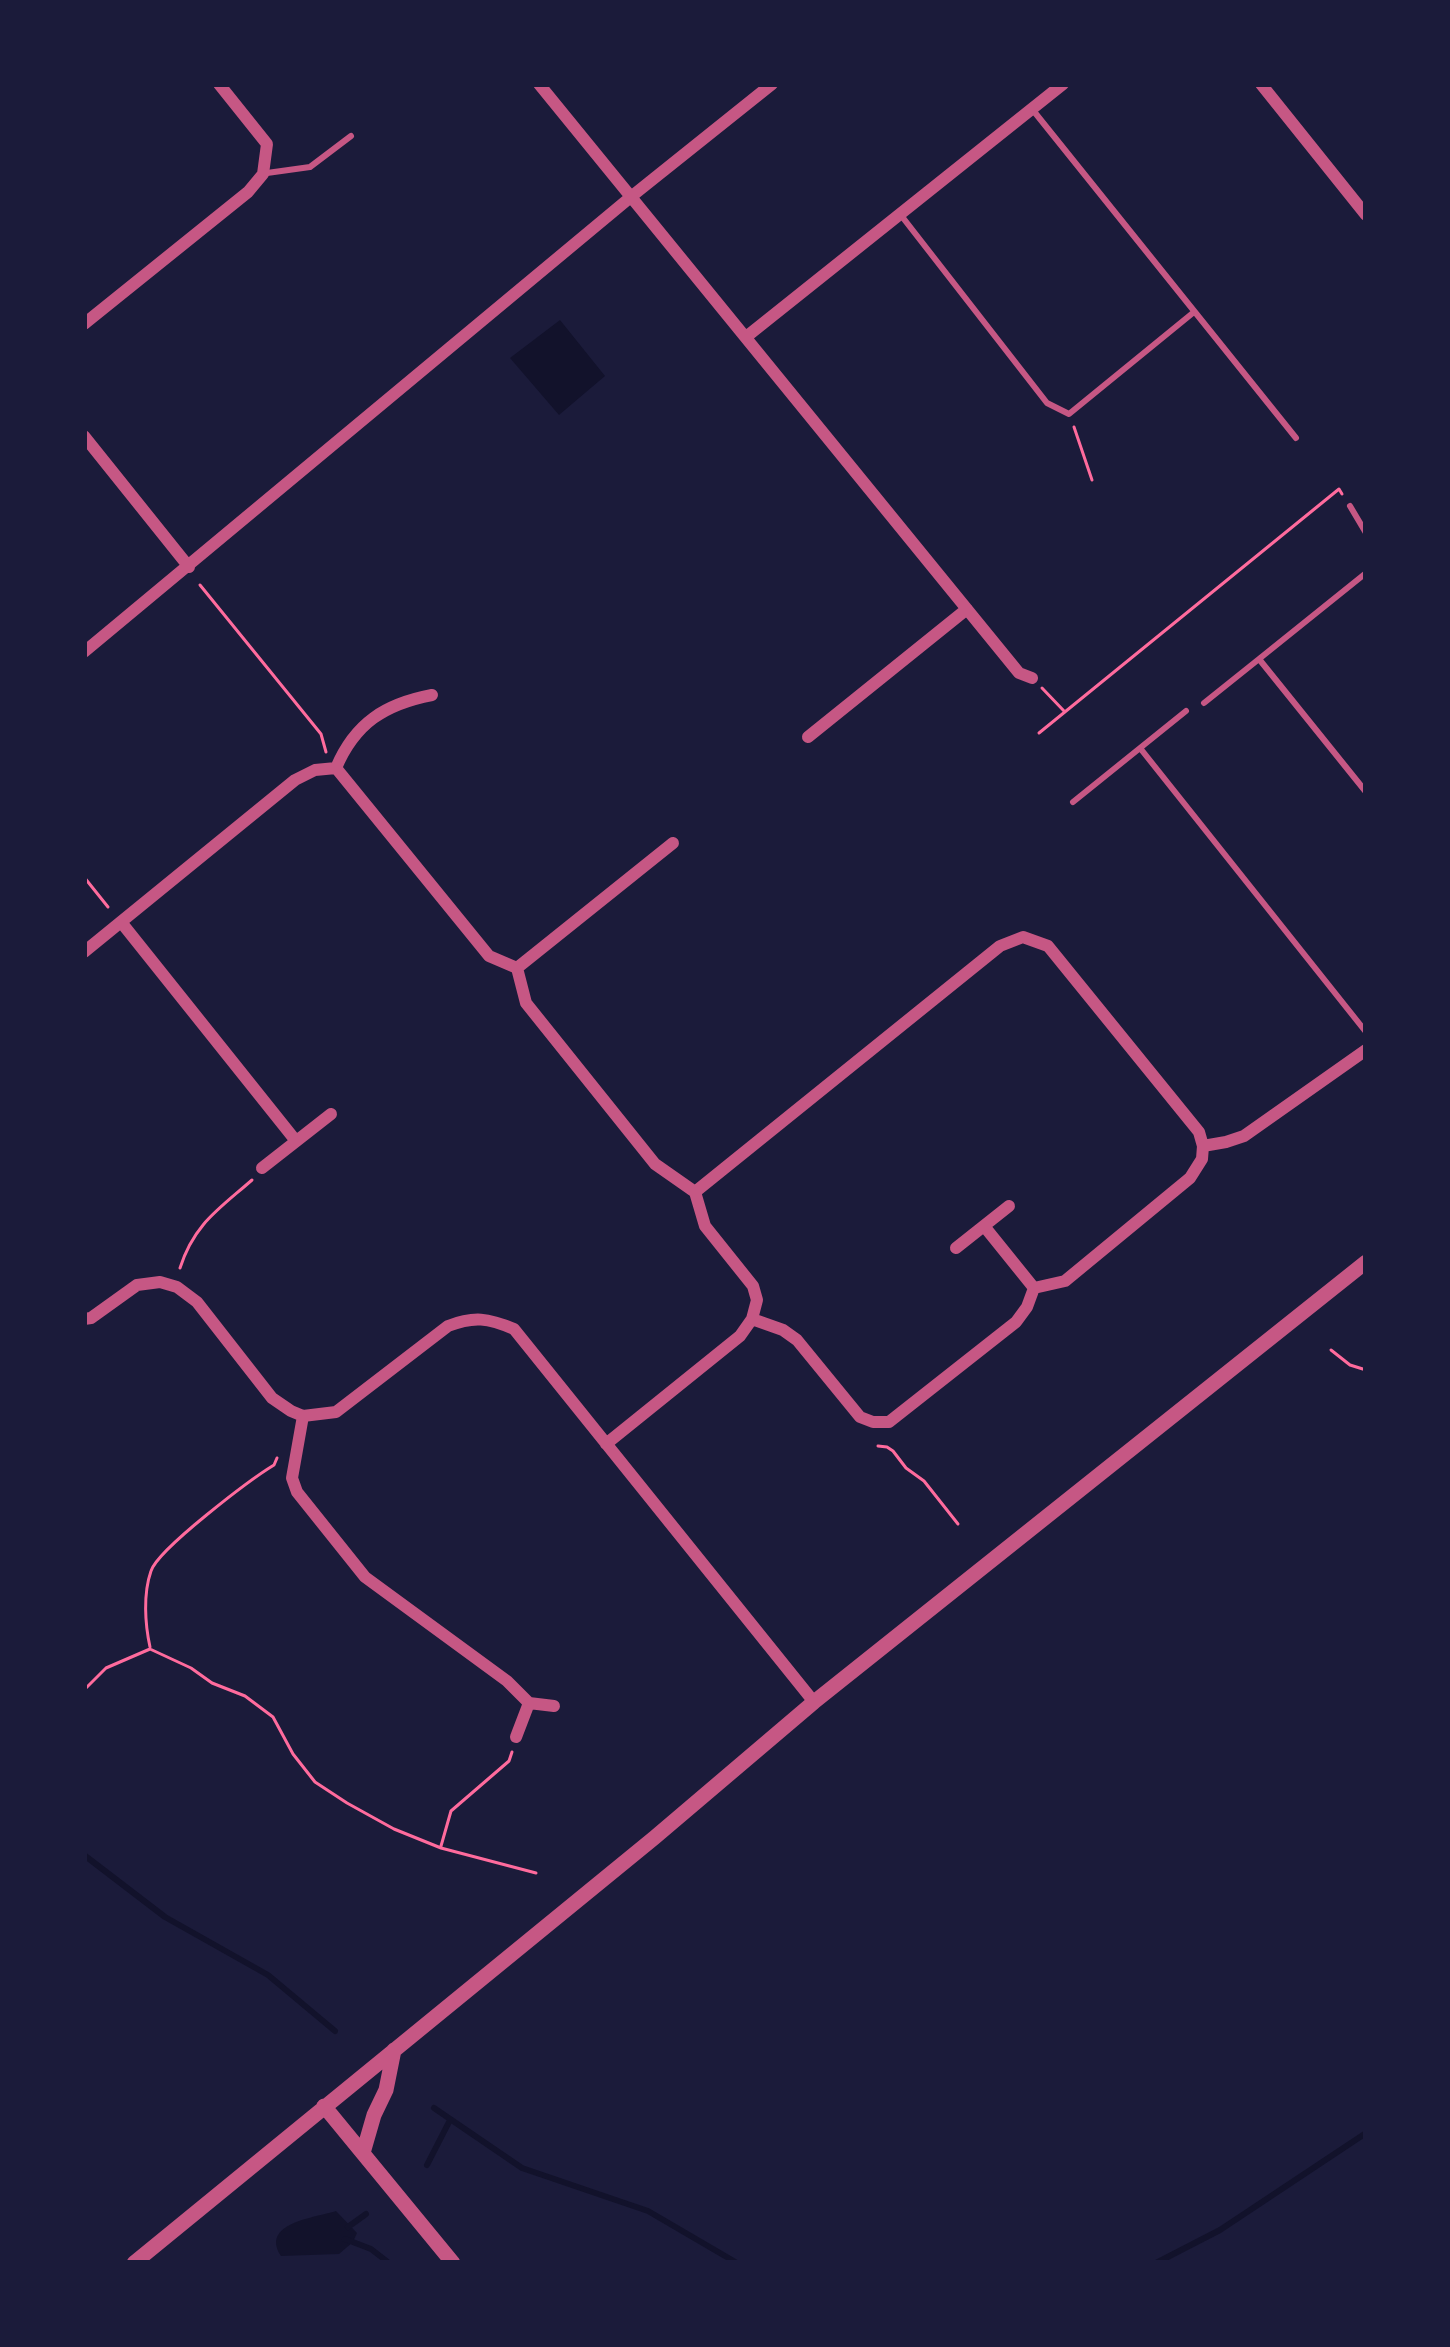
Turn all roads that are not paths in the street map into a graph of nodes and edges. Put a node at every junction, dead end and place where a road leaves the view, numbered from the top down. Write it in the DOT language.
graph roads {
  1 [pos="219,84"];
  2 [pos="539,84"];
  3 [pos="772,84"];
  4 [pos="1261,84"];
  5 [pos="1055,86"];
  6 [pos="1032,109"];
  7 [pos="351,136"];
  8 [pos="263,174"];
  9 [pos="632,196"];
  10 [pos="900,214"];
  11 [pos="1366,215"];
  12 [pos="1194,312"];
  13 [pos="84,324"];
  14 [pos="746,338"];
  15 [pos="84,436"];
  16 [pos="1296,438"];
  17 [pos="1350,506"];
  18 [pos="1366,532"];
  19 [pos="189,567"];
  20 [pos="1366,573"];
  21 [pos="967,609"];
  22 [pos="84,652"];
  23 [pos="1259,658"];
  24 [pos="1032,678"];
  25 [pos="432,694"];
  26 [pos="1204,703"];
  27 [pos="1186,711"];
  28 [pos="808,737"];
  29 [pos="1140,748"];
  30 [pos="336,768"];
  31 [pos="1366,792"];
  32 [pos="1073,802"];
  33 [pos="673,843"];
  34 [pos="121,922"];
  35 [pos="84,952"];
  36 [pos="517,968"];
  37 [pos="1366,1032"];
  38 [pos="1366,1050"];
  39 [pos="331,1114"];
  40 [pos="296,1141"];
  41 [pos="1203,1145"];
  42 [pos="262,1168"];
  43 [pos="695,1192"];
  44 [pos="1010,1206"];
  45 [pos="984,1226"];
  46 [pos="956,1248"];
  47 [pos="1366,1262"];
  48 [pos="1034,1288"];
  49 [pos="752,1318"];
  50 [pos="84,1319"];
  51 [pos="303,1415"];
  52 [pos="606,1444"];
  53 [pos="814,1702"];
  54 [pos="530,1703"];
  55 [pos="554,1706"];
  56 [pos="517,1737"];
  57 [pos="394,2050"];
  58 [pos="324,2106"];
  59 [pos="363,2153"];
  60 [pos="134,2263"];
  61 [pos="453,2263"];
  1 -- 8 [label="street"];
  2 -- 9 [label="street"];
  3 -- 9 [label="street"];
  4 -- 11 [label="street"];
  5 -- 6 [label="street"];
  6 -- 10 [label="street"];
  6 -- 12 [label="lane"];
  7 -- 8 [label="lane"];
  8 -- 13 [label="street"];
  9 -- 14 [label="street"];
  9 -- 19 [label="street"];
  10 -- 12 [label="lane"];
  10 -- 14 [label="street"];
  12 -- 16 [label="lane"];
  14 -- 21 [label="street"];
  15 -- 19 [label="street"];
  17 -- 18 [label="lane"];
  19 -- 22 [label="street"];
  20 -- 23 [label="lane"];
  21 -- 24 [label="street"];
  21 -- 28 [label="street"];
  23 -- 26 [label="lane"];
  23 -- 31 [label="lane"];
  25 -- 30 [label="street"];
  27 -- 29 [label="lane"];
  29 -- 32 [label="lane"];
  29 -- 37 [label="lane"];
  30 -- 34 [label="street"];
  30 -- 36 [label="street"];
  33 -- 36 [label="street"];
  34 -- 35 [label="street"];
  34 -- 40 [label="street"];
  36 -- 43 [label="street"];
  38 -- 41 [label="street"];
  39 -- 40 [label="street"];
  40 -- 42 [label="street"];
  41 -- 43 [label="street"];
  41 -- 48 [label="street"];
  43 -- 49 [label="street"];
  44 -- 45 [label="street"];
  45 -- 46 [label="street"];
  45 -- 48 [label="street"];
  47 -- 53 [label="street"];
  48 -- 49 [label="street"];
  49 -- 52 [label="street"];
  50 -- 51 [label="street"];
  51 -- 52 [label="street"];
  51 -- 54 [label="street"];
  52 -- 53 [label="street"];
  53 -- 57 [label="street"];
  54 -- 55 [label="street"];
  54 -- 56 [label="street"];
  57 -- 58 [label="street"];
  57 -- 59 [label="street"];
  58 -- 59 [label="street"];
  58 -- 60 [label="street"];
  59 -- 61 [label="street"];
}
